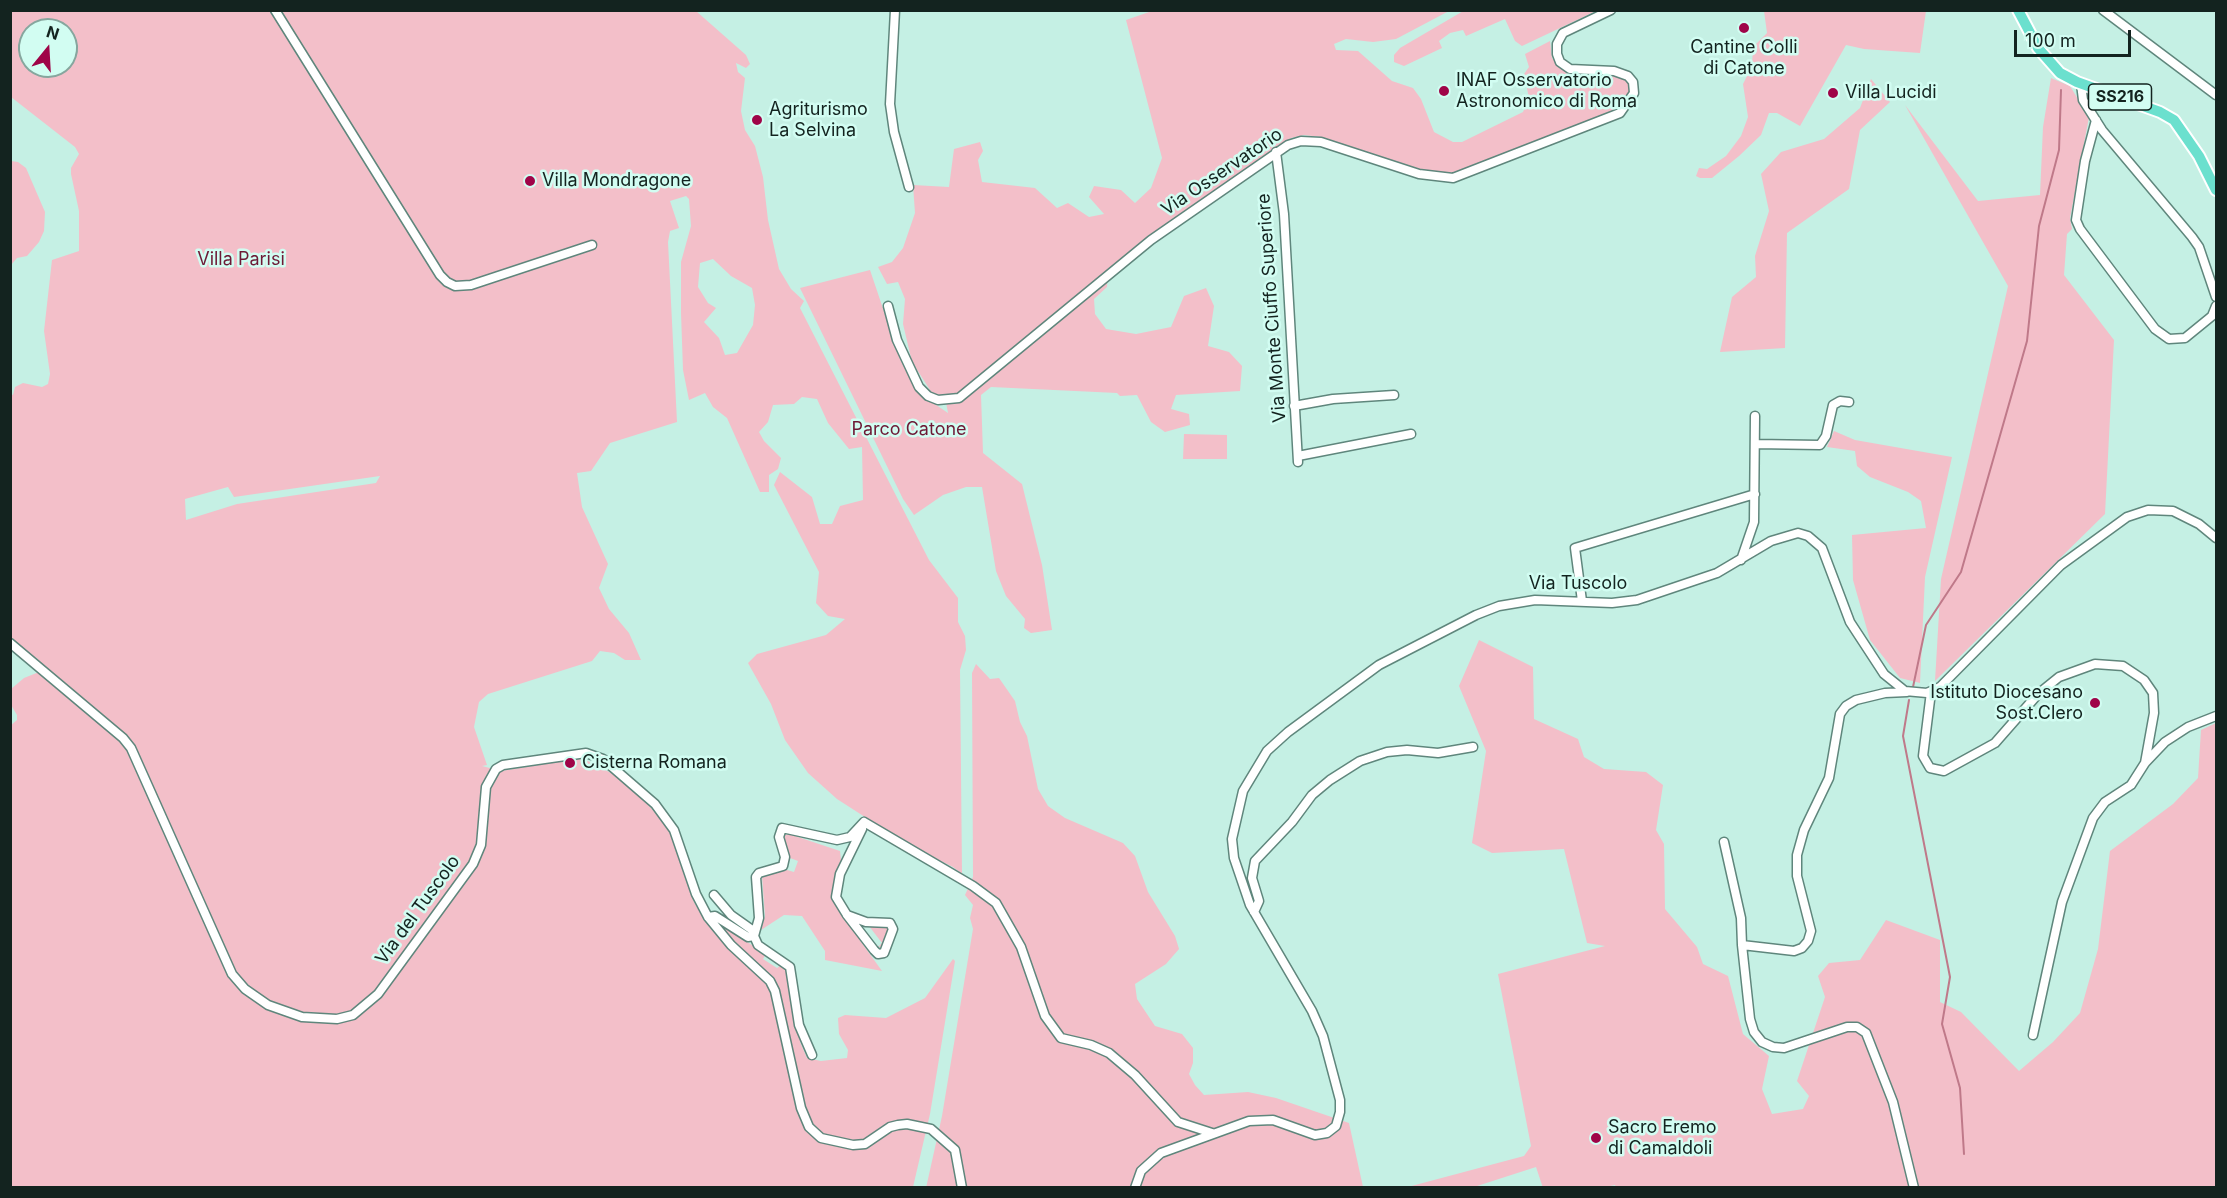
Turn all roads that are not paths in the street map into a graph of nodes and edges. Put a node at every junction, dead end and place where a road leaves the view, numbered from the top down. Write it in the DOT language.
graph roads {
  1 [pos="275,10"];
  2 [pos="895,10"];
  3 [pos="1611,10"];
  4 [pos="2018,10"];
  5 [pos="2103,10"];
  6 [pos="2081,84"];
  7 [pos="2217,95"];
  8 [pos="2096,120"];
  9 [pos="1276,152"];
  10 [pos="909,187"];
  11 [pos="2217,190"];
  12 [pos="592,245"];
  13 [pos="2217,297"];
  14 [pos="888,306"];
  15 [pos="2217,306"];
  16 [pos="1394,395"];
  17 [pos="1850,402"];
  18 [pos="1294,406"];
  19 [pos="1755,416"];
  20 [pos="1411,434"];
  21 [pos="1755,444"];
  22 [pos="1755,494"];
  23 [pos="2217,538"];
  24 [pos="1741,560"];
  25 [pos="1582,601"];
  26 [pos="10,643"];
  27 [pos="1909,692"];
  28 [pos="1931,692"];
  29 [pos="2217,716"];
  30 [pos="1473,747"];
  31 [pos="2145,763"];
  32 [pos="864,822"];
  33 [pos="1724,842"];
  34 [pos="714,894"];
  35 [pos="1254,912"];
  36 [pos="847,915"];
  37 [pos="708,917"];
  38 [pos="754,934"];
  39 [pos="1743,945"];
  40 [pos="2033,1035"];
  41 [pos="812,1055"];
  42 [pos="1213,1133"];
  43 [pos="962,1188"];
  44 [pos="1135,1188"];
  45 [pos="1914,1188"];
  1 -- 12 [label="street"];
  2 -- 10 [label="street"];
  3 -- 9 [label="street, Via Osservatorio"];
  4 -- 6 [label="main road, SS216"];
  5 -- 7 [label="street"];
  6 -- 8 [label="street"];
  6 -- 11 [label="main road, SS216"];
  8 -- 13 [label="street"];
  8 -- 15 [label="street"];
  9 -- 14 [label="street, Via Osservatorio"];
  9 -- 18 [label="street, Via Monte Ciuffo Superiore"];
  16 -- 18 [label="street"];
  17 -- 21 [label="street"];
  18 -- 20 [label="street, Via Monte Ciuffo Superiore"];
  19 -- 21 [label="street"];
  21 -- 22 [label="street"];
  22 -- 24 [label="street"];
  22 -- 25 [label="street"];
  23 -- 28 [label="street"];
  24 -- 25 [label="street, Via Tuscolo"];
  24 -- 27 [label="street, Via Tuscolo"];
  25 -- 35 [label="street, Via Tuscolo"];
  26 -- 37 [label="street, Via del Tuscolo"];
  27 -- 28 [label="street"];
  27 -- 39 [label="street"];
  28 -- 31 [label="street"];
  29 -- 31 [label="street"];
  30 -- 35 [label="street"];
  31 -- 40 [label="street"];
  32 -- 36 [label="street"];
  32 -- 38 [label="street"];
  32 -- 42 [label="street"];
  33 -- 39 [label="street"];
  34 -- 38 [label="street"];
  35 -- 42 [label="street, Via Tuscolo"];
  36 -- 36 [label="street"];
  37 -- 38 [label="street"];
  37 -- 43 [label="street, Via del Tuscolo"];
  38 -- 41 [label="street"];
  39 -- 45 [label="street"];
  42 -- 44 [label="street, Via Tuscolo"];
}
